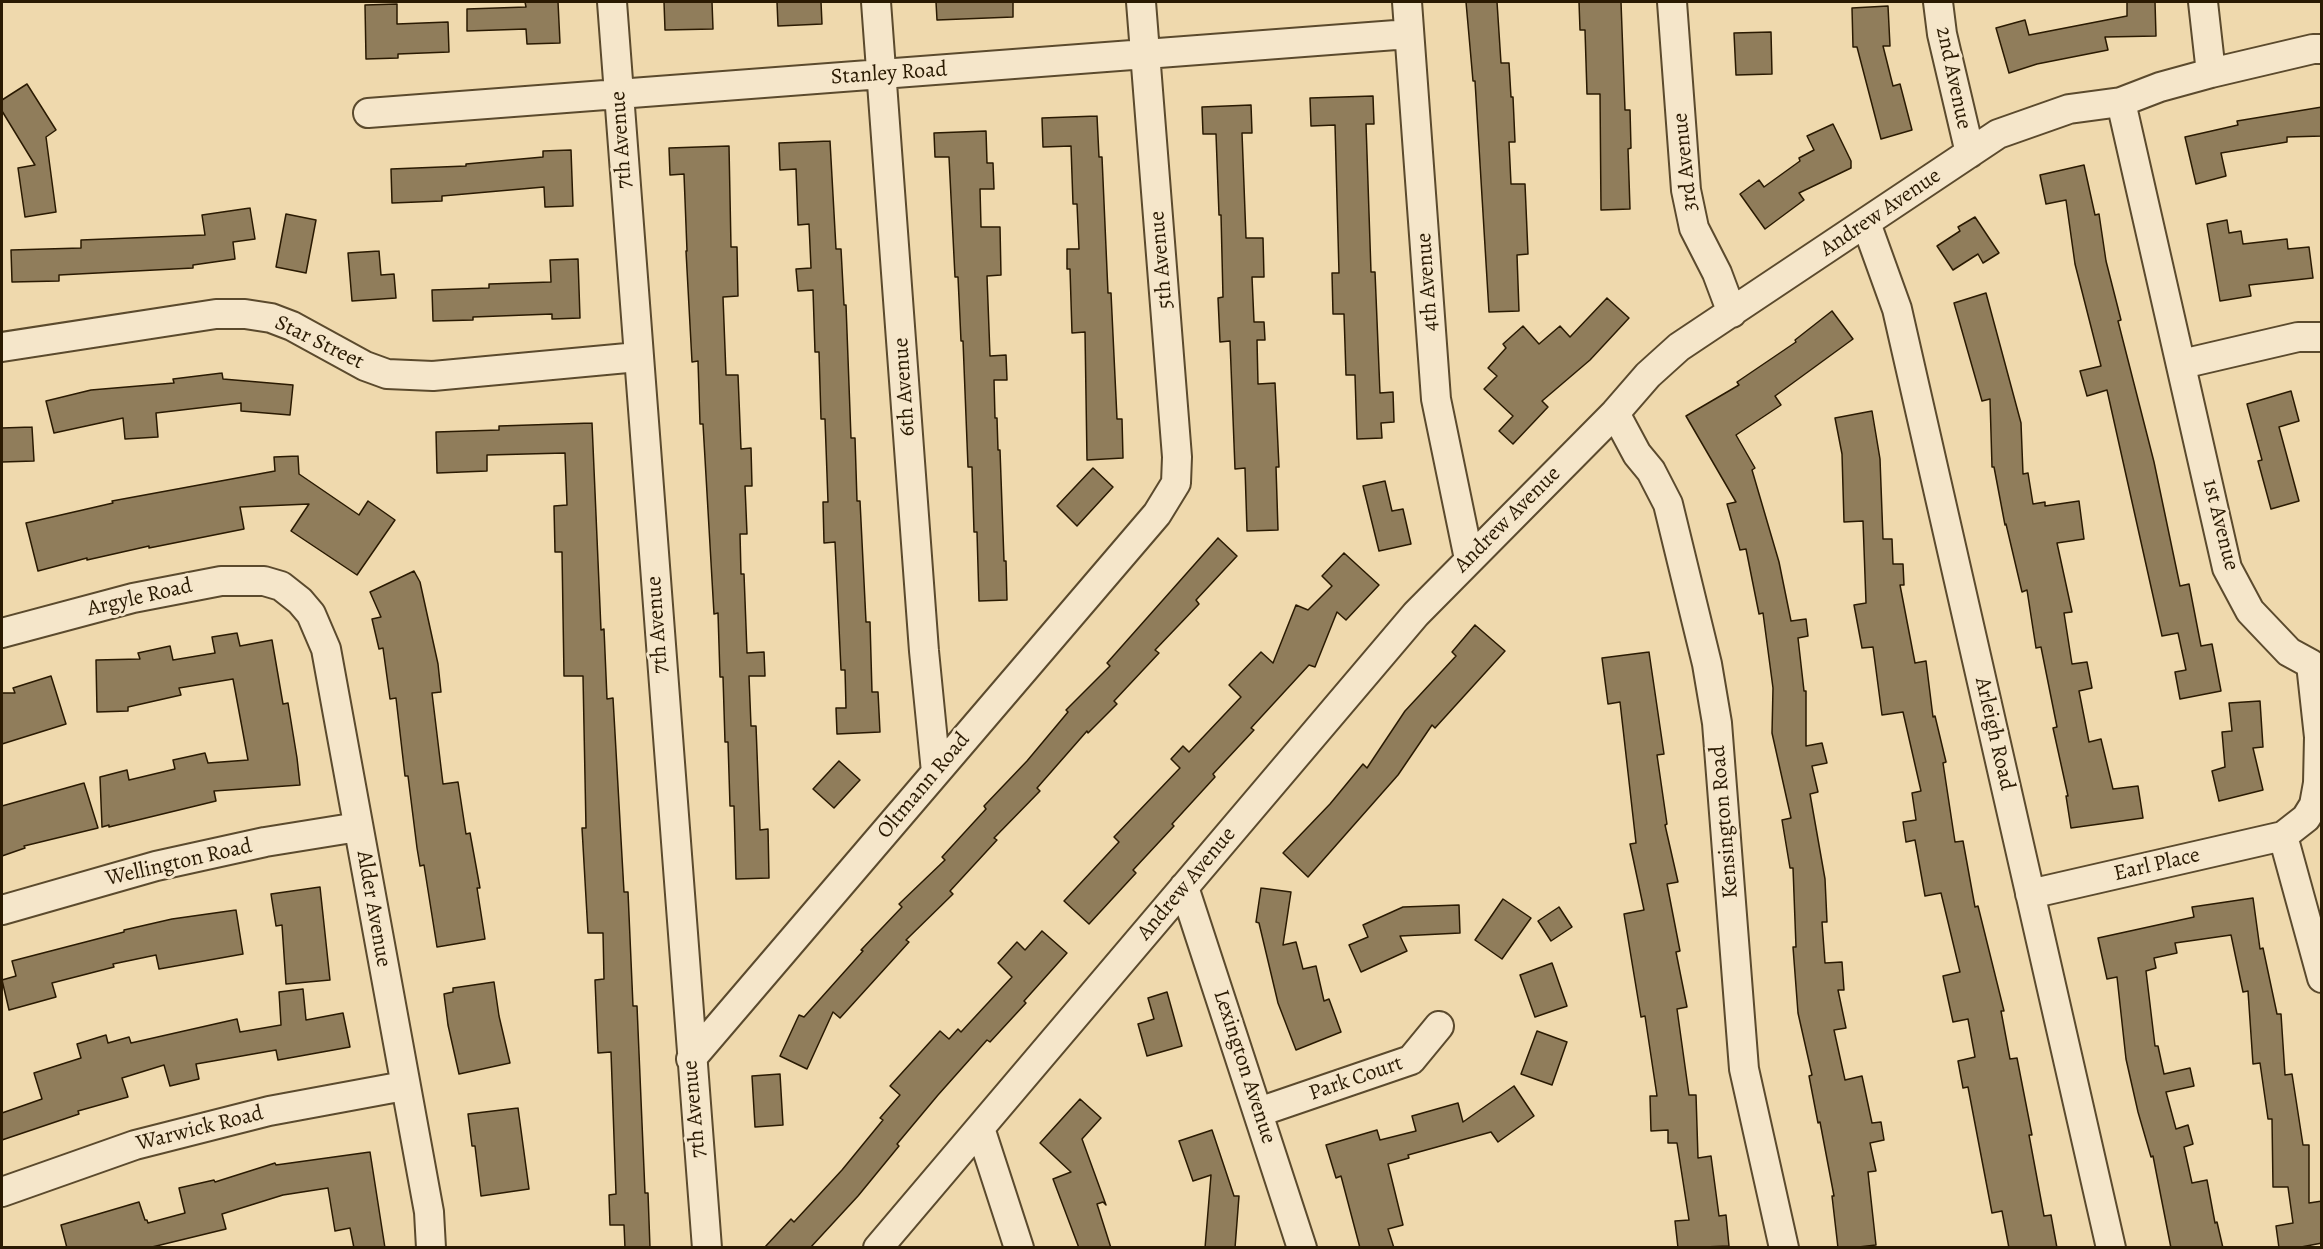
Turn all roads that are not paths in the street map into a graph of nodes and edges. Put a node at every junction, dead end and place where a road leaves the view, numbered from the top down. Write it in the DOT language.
graph roads {
  1 [pos="612,2"];
  2 [pos="876,2"];
  3 [pos="1141,2"];
  4 [pos="1407,2"];
  5 [pos="1672,2"];
  6 [pos="1938,2"];
  7 [pos="2203,2"];
  8 [pos="1410,34"];
  9 [pos="2322,49"];
  10 [pos="1146,55"];
  11 [pos="2211,73"];
  12 [pos="882,75"];
  13 [pos="618,95"];
  14 [pos="2121,102"];
  15 [pos="368,113"];
  16 [pos="1970,153"];
  17 [pos="1866,223"];
  18 [pos="1732,314"];
  19 [pos="2322,337"];
  20 [pos="2,347"];
  21 [pos="638,357"];
  22 [pos="2182,364"];
  23 [pos="1615,413"];
  24 [pos="1157,514"];
  25 [pos="1469,559"];
  26 [pos="281,586"];
  27 [pos="2,633"];
  28 [pos="2316,663"];
  29 [pos="936,772"];
  30 [pos="358,827"];
  31 [pos="2283,836"];
  32 [pos="1184,887"];
  33 [pos="2030,894"];
  34 [pos="2312,903"];
  35 [pos="2,910"];
  36 [pos="2322,978"];
  37 [pos="1439,1026"];
  38 [pos="691,1059"];
  39 [pos="404,1086"];
  40 [pos="1259,1112"];
  41 [pos="980,1128"];
  42 [pos="2,1192"];
  43 [pos="431,1248"];
  44 [pos="707,1248"];
  45 [pos="878,1248"];
  46 [pos="1019,1248"];
  47 [pos="1302,1248"];
  48 [pos="1784,1248"];
  49 [pos="2111,1248"];
  1 -- 13 [label="street, 7th Avenue"];
  2 -- 12 [label="street, 6th Avenue"];
  3 -- 10 [label="street, 5th Avenue"];
  4 -- 8 [label="street, 4th Avenue"];
  5 -- 18 [label="street, 3rd Avenue"];
  6 -- 16 [label="street, 2nd Avenue"];
  7 -- 11 [label="street"];
  8 -- 10 [label="street, Stanley Road"];
  8 -- 25 [label="street, 4th Avenue"];
  9 -- 11 [label="street, Andrew Avenue"];
  10 -- 12 [label="street, Stanley Road"];
  10 -- 24 [label="street, 5th Avenue"];
  11 -- 14 [label="street, Andrew Avenue"];
  12 -- 13 [label="street, Stanley Road"];
  12 -- 29 [label="street, 6th Avenue"];
  13 -- 15 [label="street, Stanley Road"];
  13 -- 21 [label="street, 7th Avenue"];
  14 -- 16 [label="street, Andrew Avenue"];
  14 -- 22 [label="street, 1st Avenue"];
  16 -- 17 [label="street, Andrew Avenue"];
  17 -- 18 [label="street, Andrew Avenue"];
  17 -- 33 [label="street, Arleigh Road"];
  18 -- 23 [label="street, Andrew Avenue"];
  19 -- 22 [label="street"];
  20 -- 21 [label="street, Star Street"];
  21 -- 38 [label="street, 7th Avenue"];
  22 -- 28 [label="street, 1st Avenue"];
  23 -- 25 [label="street, Andrew Avenue"];
  23 -- 48 [label="street, Kensington Road"];
  24 -- 29 [label="street, Oltmann Road"];
  25 -- 32 [label="street, Andrew Avenue"];
  26 -- 27 [label="street, Argyle Road"];
  26 -- 30 [label="street, Alder Avenue"];
  28 -- 31 [label="street, 1st Avenue"];
  29 -- 38 [label="street, Oltmann Road"];
  30 -- 35 [label="street, Wellington Road"];
  30 -- 39 [label="street, Alder Avenue"];
  31 -- 33 [label="street, Earl Place"];
  31 -- 34 [label="street"];
  32 -- 40 [label="street, Lexington Avenue"];
  32 -- 41 [label="street, Andrew Avenue"];
  33 -- 49 [label="street, Arleigh Road"];
  34 -- 36 [label="street"];
  37 -- 40 [label="street, Park Court"];
  38 -- 44 [label="street, 7th Avenue"];
  39 -- 42 [label="street, Warwick Road"];
  39 -- 43 [label="street, Alder Avenue"];
  40 -- 47 [label="street, Lexington Avenue"];
  41 -- 45 [label="street, Andrew Avenue"];
  41 -- 46 [label="street"];
}
